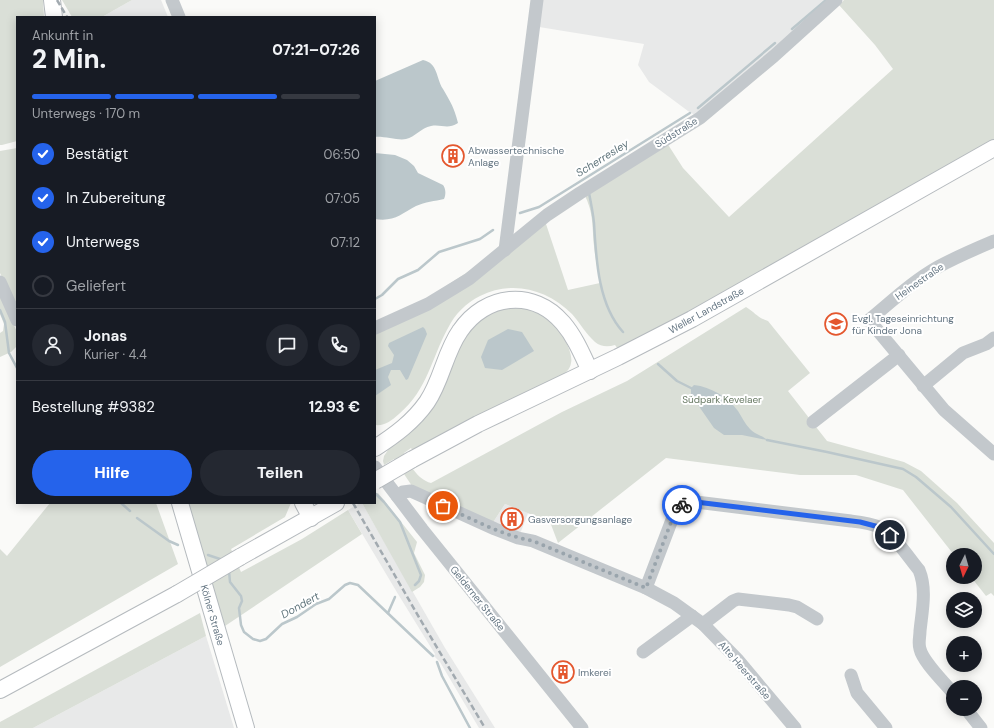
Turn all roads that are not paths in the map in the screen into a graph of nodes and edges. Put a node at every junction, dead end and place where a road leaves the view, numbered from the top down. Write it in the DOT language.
graph roads {
  1 [pos="172,0"];
  2 [pos="537,0"];
  3 [pos="836,0"];
  4 [pos="179,16"];
  5 [pos="994,148"];
  6 [pos="994,241"];
  7 [pos="505,250"];
  8 [pos="0,282"];
  9 [pos="16,318"];
  10 [pos="376,328"];
  11 [pos="994,338"];
  12 [pos="899,355"];
  13 [pos="590,371"];
  14 [pos="923,386"];
  15 [pos="813,422"];
  16 [pos="376,447"];
  17 [pos="992,448"];
  18 [pos="376,468"];
  19 [pos="376,480"];
  20 [pos="397,496"];
  21 [pos="180,504"];
  22 [pos="332,504"];
  23 [pos="312,510"];
  24 [pos="646,588"];
  25 [pos="817,618"];
  26 [pos="697,620"];
  27 [pos="643,652"];
  28 [pos="851,675"];
  29 [pos="946,685"];
  30 [pos="0,690"];
  31 [pos="970,716"];
  32 [pos="977,727"];
  33 [pos="246,728"];
  34 [pos="582,728"];
  35 [pos="795,728"];
  36 [pos="886,728"];
  1 -- 4 [label="street"];
  2 -- 7 [label="street"];
  3 -- 7 [label="street, Südstraße"];
  5 -- 13 [label="main road, Weller Landstraße"];
  6 -- 12 [label="street, Heinestraße"];
  7 -- 10 [label="street, Südstraße"];
  8 -- 9 [label="street"];
  11 -- 14 [label="street"];
  12 -- 14 [label="street, Heinestraße"];
  12 -- 15 [label="street"];
  13 -- 16 [label="main road"];
  13 -- 19 [label="main road, Weller Landstraße, bridge"];
  14 -- 17 [label="street, Heinestraße"];
  18 -- 20 [label="street, Gelderner Straße"];
  20 -- 24 [label="street, Alte Heerstraße"];
  20 -- 34 [label="street, Gelderner Straße"];
  21 -- 33 [label="main road, Kölner Straße"];
  22 -- 23 [label="main road"];
  23 -- 30 [label="main road, bridge"];
  24 -- 26 [label="street, Alte Heerstraße"];
  24 -- 29 [label="street"];
  25 -- 26 [label="street"];
  26 -- 27 [label="street"];
  26 -- 35 [label="street, Alte Heerstraße"];
  28 -- 36 [label="street"];
  31 -- 32 [label="street"];
}
